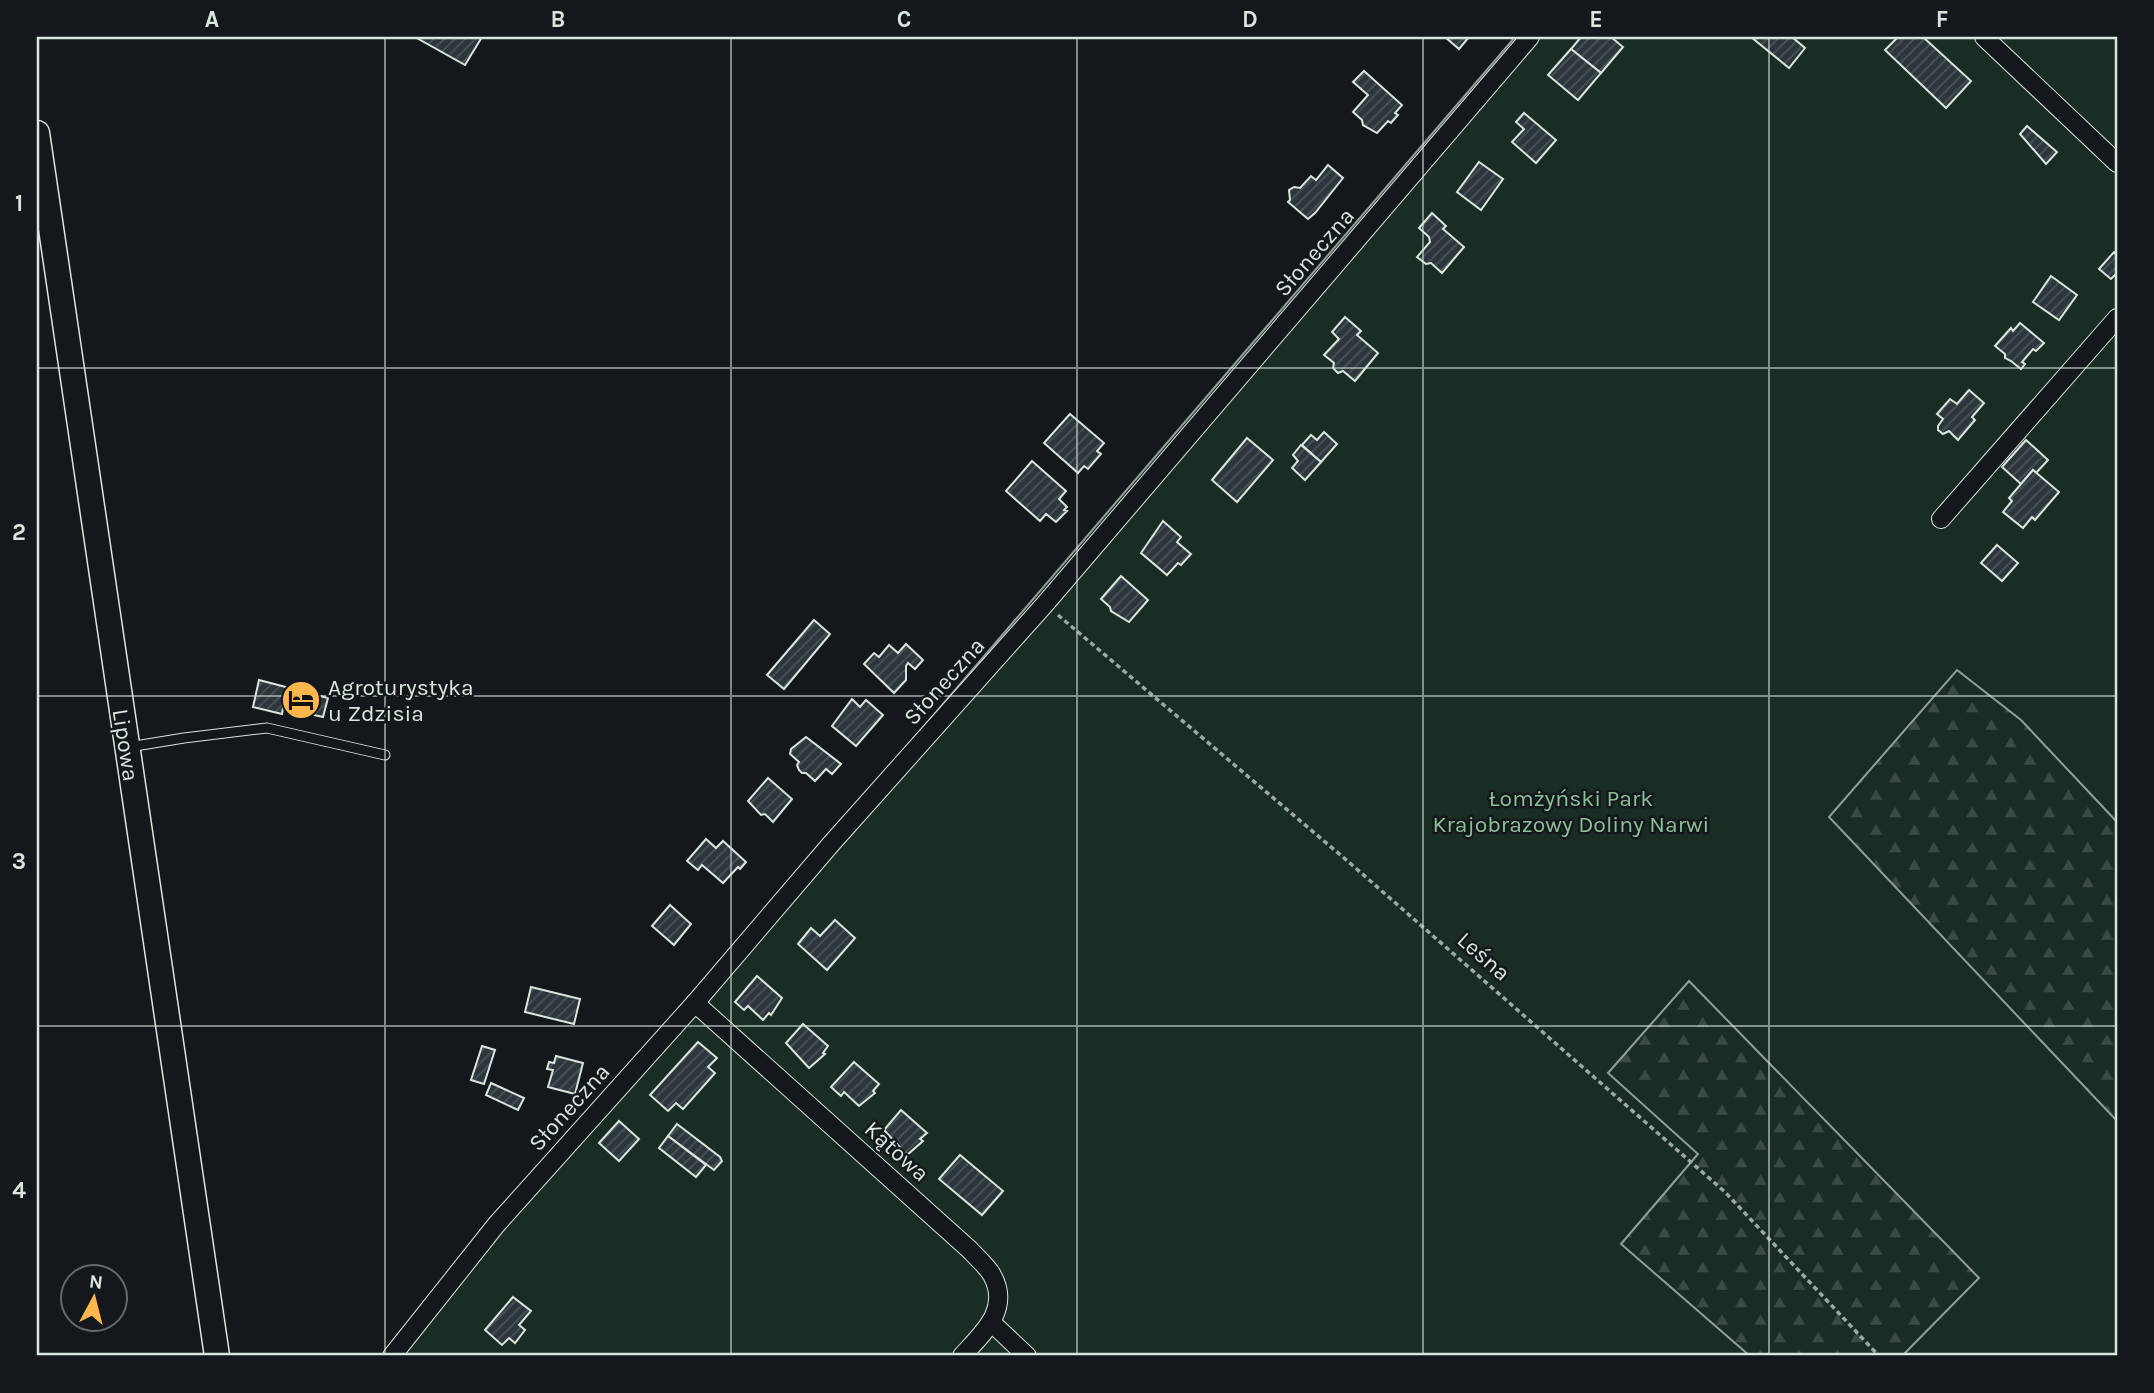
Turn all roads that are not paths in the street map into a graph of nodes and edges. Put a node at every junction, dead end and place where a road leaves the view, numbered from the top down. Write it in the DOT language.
graph roads {
  1 [pos="1530,37"];
  2 [pos="1984,37"];
  3 [pos="37,132"];
  4 [pos="2117,163"];
  5 [pos="40,177"];
  6 [pos="2117,318"];
  7 [pos="1941,519"];
  8 [pos="127,747"];
  9 [pos="384,755"];
  10 [pos="695,1003"];
  11 [pos="992,1323"];
  12 [pos="217,1356"];
  13 [pos="392,1356"];
  14 [pos="962,1356"];
  15 [pos="1027,1356"];
  1 -- 10 [label="street, Słoneczna"];
  2 -- 4 [label="street"];
  3 -- 5 [label="main road, Lipowa"];
  5 -- 8 [label="main road, Lipowa"];
  6 -- 7 [label="street"];
  8 -- 9 [label="lane"];
  8 -- 12 [label="main road, Lipowa"];
  10 -- 11 [label="street, Kątowa"];
  10 -- 13 [label="street, Słoneczna"];
  11 -- 14 [label="street"];
  11 -- 15 [label="street"];
}
